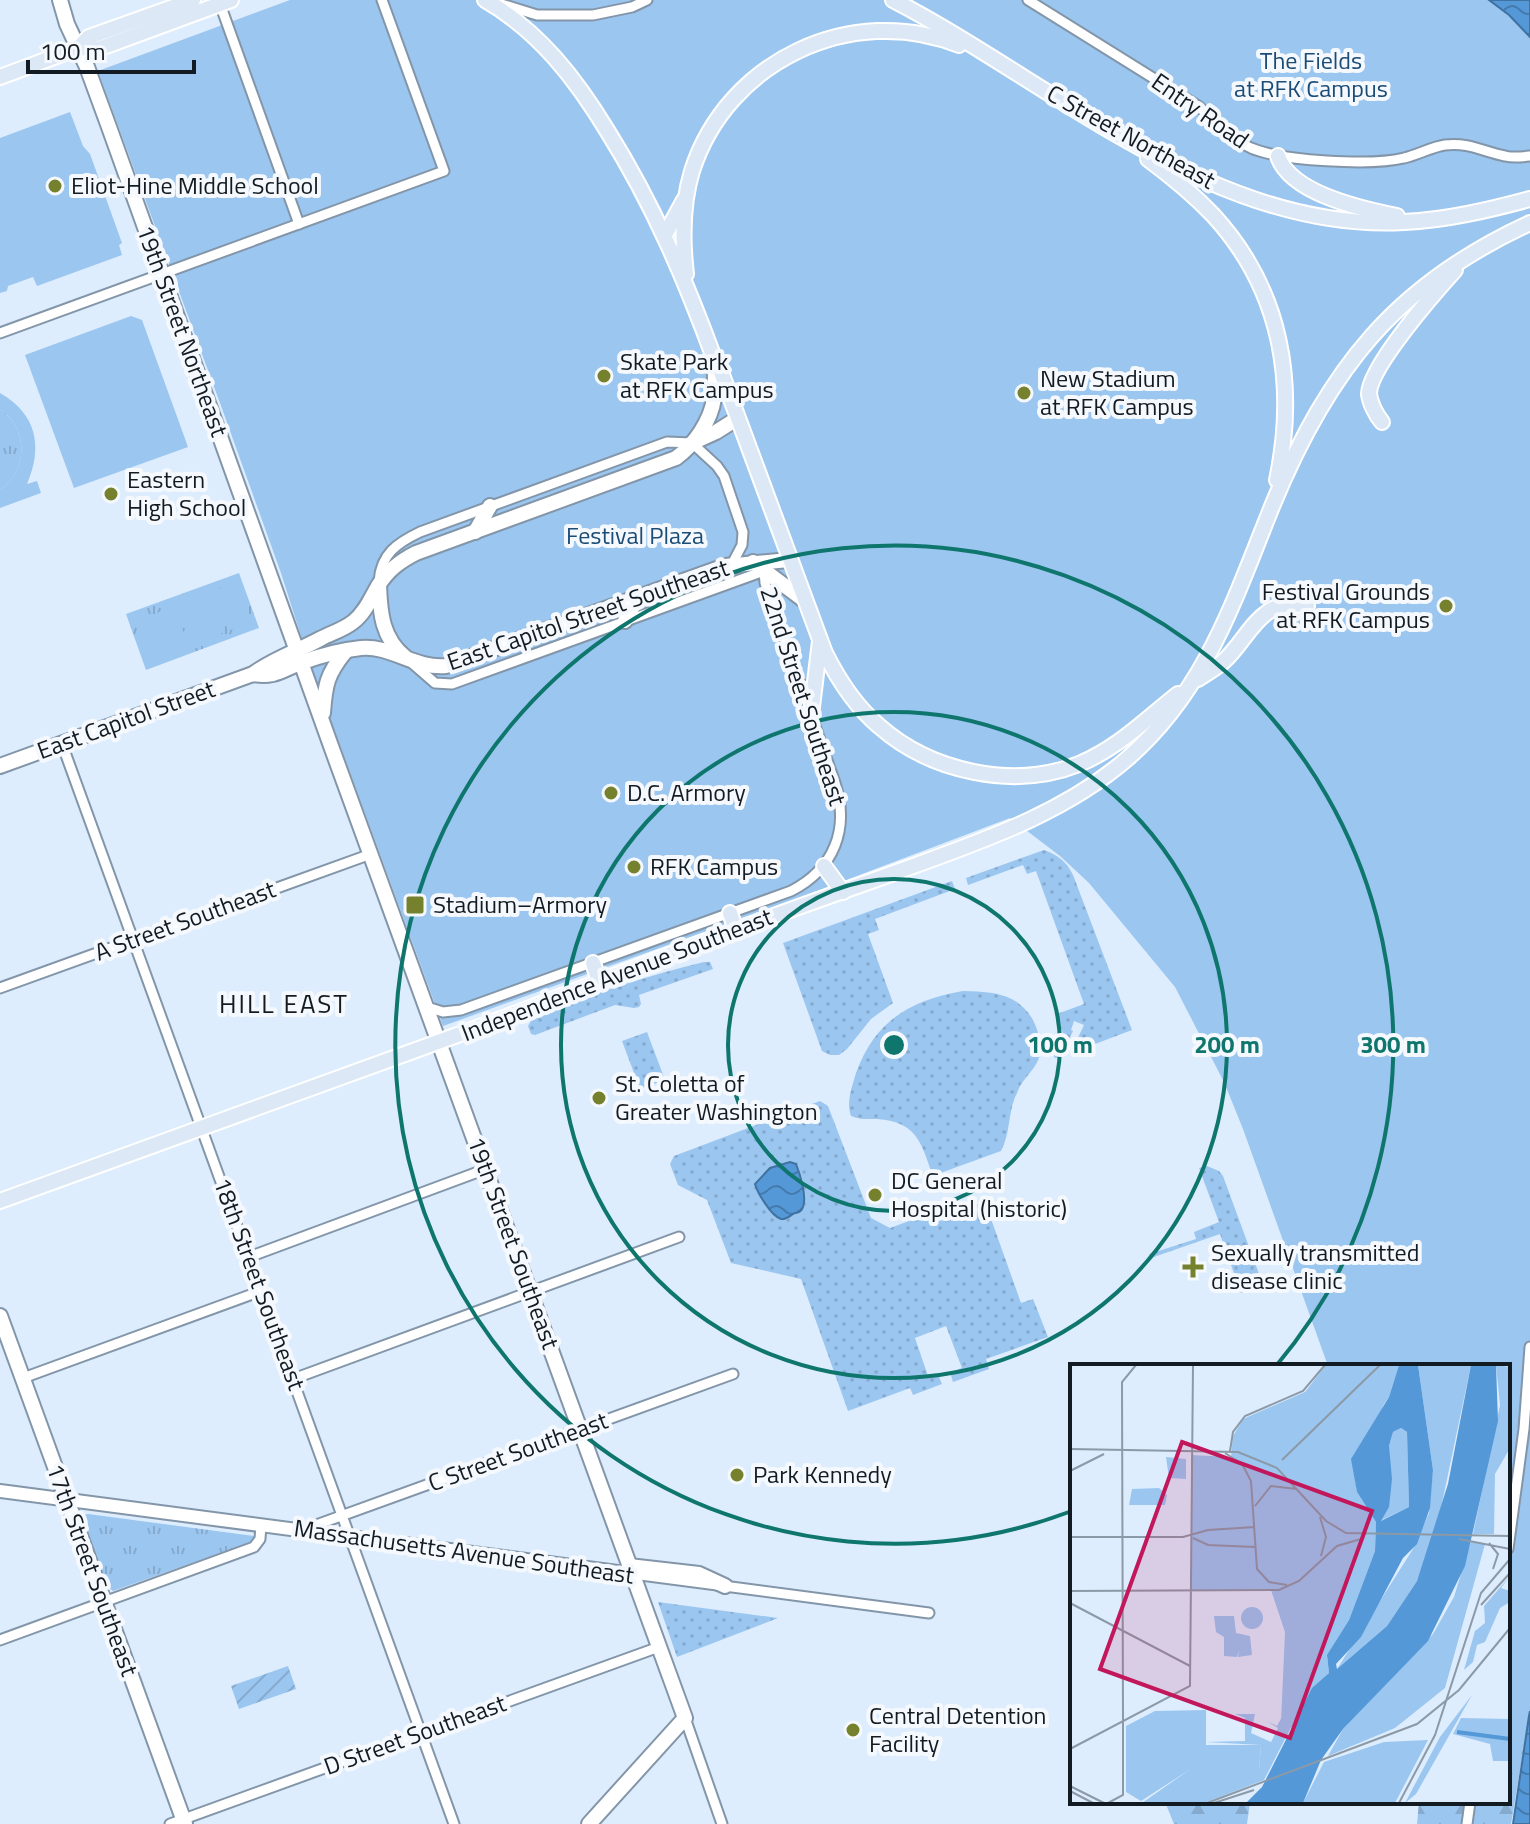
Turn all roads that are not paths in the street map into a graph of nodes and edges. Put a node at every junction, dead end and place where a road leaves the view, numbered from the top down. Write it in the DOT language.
graph roads {
  1 [pos="60,0"];
  2 [pos="193,0"];
  3 [pos="382,0"];
  4 [pos="486,0"];
  5 [pos="647,0"];
  6 [pos="1028,0"];
  7 [pos="895,1"];
  8 [pos="226,2"];
  9 [pos="960,43"];
  10 [pos="78,48"];
  11 [pos="0,77"];
  12 [pos="1113,131"];
  13 [pos="1278,156"];
  14 [pos="1530,156"];
  15 [pos="686,196"];
  16 [pos="1530,199"];
  17 [pos="1441,218"];
  18 [pos="1530,223"];
  19 [pos="299,224"];
  20 [pos="665,235"];
  21 [pos="1493,240"];
  22 [pos="161,274"];
  23 [pos="689,290"];
  24 [pos="0,333"];
  25 [pos="714,358"];
  26 [pos="738,418"];
  27 [pos="1382,422"];
  28 [pos="692,443"];
  29 [pos="490,506"];
  30 [pos="1271,508"];
  31 [pos="475,532"];
  32 [pos="789,560"];
  33 [pos="732,564"];
  34 [pos="758,566"];
  35 [pos="379,585"];
  36 [pos="638,597"];
  37 [pos="805,601"];
  38 [pos="1307,606"];
  39 [pos="625,621"];
  40 [pos="820,641"];
  41 [pos="346,651"];
  42 [pos="300,657"];
  43 [pos="410,660"];
  44 [pos="1191,683"];
  45 [pos="1164,713"];
  46 [pos="811,715"];
  47 [pos="323,722"];
  48 [pos="62,744"];
  49 [pos="0,766"];
  50 [pos="1041,773"];
  51 [pos="371,854"];
  52 [pos="824,866"];
  53 [pos="843,892"];
  54 [pos="730,913"];
  55 [pos="736,930"];
  56 [pos="134,940"];
  57 [pos="593,963"];
  58 [pos="599,981"];
  59 [pos="0,988"];
  60 [pos="427,1007"];
  61 [pos="439,1042"];
  62 [pos="202,1127"];
  63 [pos="486,1169"];
  64 [pos="0,1201"];
  65 [pos="679,1237"];
  66 [pos="249,1257"];
  67 [pos="261,1291"];
  68 [pos="530,1292"];
  69 [pos="0,1316"];
  70 [pos="1530,1347"];
  71 [pos="733,1374"];
  72 [pos="23,1378"];
  73 [pos="293,1379"];
  74 [pos="580,1429"];
  75 [pos="0,1491"];
  76 [pos="67,1500"];
  77 [pos="343,1516"];
  78 [pos="261,1525"];
  79 [pos="302,1530"];
  80 [pos="1510,1534"];
  81 [pos="351,1537"];
  82 [pos="631,1570"];
  83 [pos="725,1586"];
  84 [pos="104,1603"];
  85 [pos="929,1613"];
  86 [pos="0,1640"];
  87 [pos="659,1647"];
  88 [pos="685,1718"];
  89 [pos="422,1733"];
  90 [pos="1470,1804"];
  91 [pos="179,1823"];
  92 [pos="454,1824"];
  93 [pos="589,1824"];
  94 [pos="722,1824"];
  95 [pos="1467,1824"];
  1 -- 10 [label="main road, 19th Street Northeast"];
  2 -- 10 [label="main road"];
  3 -- 19 [label="street"];
  4 -- 5 [label="street"];
  4 -- 20 [label="main road"];
  6 -- 13 [label="street, Entry Road"];
  7 -- 9 [label="main road"];
  8 -- 10 [label="main road"];
  8 -- 19 [label="street"];
  9 -- 12 [label="main road, C Street Northeast"];
  9 -- 15 [label="main road"];
  10 -- 11 [label="main road"];
  10 -- 22 [label="main road, 19th Street Northeast"];
  12 -- 17 [label="main road, C Street Northeast"];
  12 -- 30 [label="main road"];
  13 -- 14 [label="street, Entry Road"];
  13 -- 17 [label="main road"];
  15 -- 20 [label="main road"];
  15 -- 23 [label="main road"];
  16 -- 17 [label="main road, C Street Northeast"];
  18 -- 21 [label="main road, Independence Avenue Southeast"];
  19 -- 22 [label="street"];
  20 -- 23 [label="main road"];
  21 -- 27 [label="main road"];
  21 -- 30 [label="main road, Independence Avenue Southeast"];
  22 -- 24 [label="street"];
  22 -- 42 [label="main road, 19th Street Northeast"];
  23 -- 25 [label="main road, 22nd Street Southeast"];
  25 -- 26 [label="main road, 22nd Street Southeast"];
  25 -- 28 [label="main road"];
  26 -- 28 [label="main road"];
  26 -- 32 [label="main road, 22nd Street Southeast"];
  28 -- 29 [label="street"];
  28 -- 31 [label="main road"];
  28 -- 33 [label="street, 22nd Street Southeast"];
  29 -- 31 [label="main road"];
  29 -- 35 [label="street"];
  30 -- 44 [label="main road, Independence Avenue Southeast"];
  31 -- 35 [label="main road"];
  32 -- 34 [label="main road"];
  32 -- 37 [label="main road, 22nd Street Southeast"];
  33 -- 34 [label="main road, East Capitol Street Southeast"];
  33 -- 36 [label="main road, East Capitol Street Southeast"];
  34 -- 37 [label="main road, East Capitol Street Southeast"];
  34 -- 39 [label="street, East Capitol Street Southeast"];
  34 -- 46 [label="street, 22nd Street Southeast"];
  35 -- 42 [label="main road"];
  35 -- 43 [label="main road"];
  36 -- 39 [label="main road"];
  36 -- 43 [label="main road, East Capitol Street Southeast"];
  37 -- 40 [label="main road, 22nd Street Southeast"];
  38 -- 44 [label="main road"];
  39 -- 43 [label="street, East Capitol Street Southeast"];
  40 -- 46 [label="main road"];
  40 -- 50 [label="main road, 22nd Street Southeast"];
  41 -- 42 [label="main road, East Capitol Street Southeast"];
  41 -- 43 [label="main road, East Capitol Street Southeast"];
  41 -- 47 [label="main road"];
  42 -- 47 [label="main road, 19th Street Southeast"];
  42 -- 48 [label="main road, East Capitol Street"];
  44 -- 45 [label="main road, Independence Avenue Southeast"];
  45 -- 50 [label="main road, Independence Avenue Southeast"];
  45 -- 53 [label="main road, Independence Avenue Southeast"];
  46 -- 52 [label="street, 22nd Street Southeast"];
  47 -- 51 [label="main road, 19th Street Southeast"];
  48 -- 49 [label="main road, East Capitol Street"];
  48 -- 56 [label="street, 18th Street Southeast"];
  51 -- 56 [label="street, A Street Southeast"];
  51 -- 60 [label="main road, 19th Street Southeast"];
  52 -- 53 [label="main road"];
  52 -- 54 [label="street, Independence Avenue Southeast"];
  53 -- 55 [label="main road, Independence Avenue Southeast"];
  54 -- 55 [label="main road"];
  54 -- 57 [label="street, Independence Avenue Southeast"];
  55 -- 58 [label="main road, Independence Avenue Southeast"];
  56 -- 59 [label="street, A Street Southeast"];
  56 -- 62 [label="street, 18th Street Southeast"];
  57 -- 58 [label="main road"];
  57 -- 60 [label="street, Independence Avenue Southeast"];
  58 -- 61 [label="main road, Independence Avenue Southeast"];
  60 -- 61 [label="main road, 19th Street Southeast"];
  61 -- 62 [label="main road, Independence Avenue Southeast"];
  61 -- 63 [label="main road, 19th Street Southeast"];
  62 -- 64 [label="main road, Independence Avenue Southeast"];
  62 -- 66 [label="street, 18th Street Southeast"];
  63 -- 66 [label="street"];
  63 -- 68 [label="main road, 19th Street Southeast"];
  65 -- 68 [label="street"];
  66 -- 67 [label="street, 18th Street Southeast"];
  67 -- 72 [label="street"];
  67 -- 73 [label="street, 18th Street Southeast"];
  68 -- 73 [label="street"];
  68 -- 74 [label="main road, 19th Street Southeast"];
  69 -- 72 [label="main road, 17th Street Southeast"];
  70 -- 80 [label="street"];
  71 -- 74 [label="street, C Street Southeast"];
  72 -- 76 [label="main road, 17th Street Southeast"];
  73 -- 77 [label="street, 18th Street Southeast"];
  74 -- 77 [label="street, C Street Southeast"];
  74 -- 82 [label="main road, 19th Street Southeast"];
  75 -- 76 [label="street, Massachusetts Avenue Southeast"];
  76 -- 78 [label="street, Massachusetts Avenue Southeast"];
  76 -- 84 [label="main road, 17th Street Southeast"];
  77 -- 79 [label="street, C Street Southeast"];
  77 -- 81 [label="street, 18th Street Southeast"];
  78 -- 79 [label="street, Massachusetts Avenue Southeast"];
  78 -- 84 [label="street"];
  79 -- 81 [label="street, Massachusetts Avenue Southeast"];
  81 -- 82 [label="street, Massachusetts Avenue Southeast"];
  81 -- 89 [label="street, 18th Street Southeast"];
  82 -- 83 [label="main road"];
  82 -- 87 [label="main road, 19th Street Southeast"];
  83 -- 85 [label="street"];
  84 -- 86 [label="street"];
  84 -- 91 [label="main road, 17th Street Southeast"];
  87 -- 88 [label="main road, 19th Street Southeast"];
  87 -- 89 [label="street, D Street Southeast"];
  88 -- 93 [label="main road"];
  88 -- 94 [label="street, 19th Street Southeast"];
  89 -- 91 [label="street, D Street Southeast"];
  89 -- 92 [label="street, 18th Street Southeast"];
  90 -- 95 [label="street"];
}
